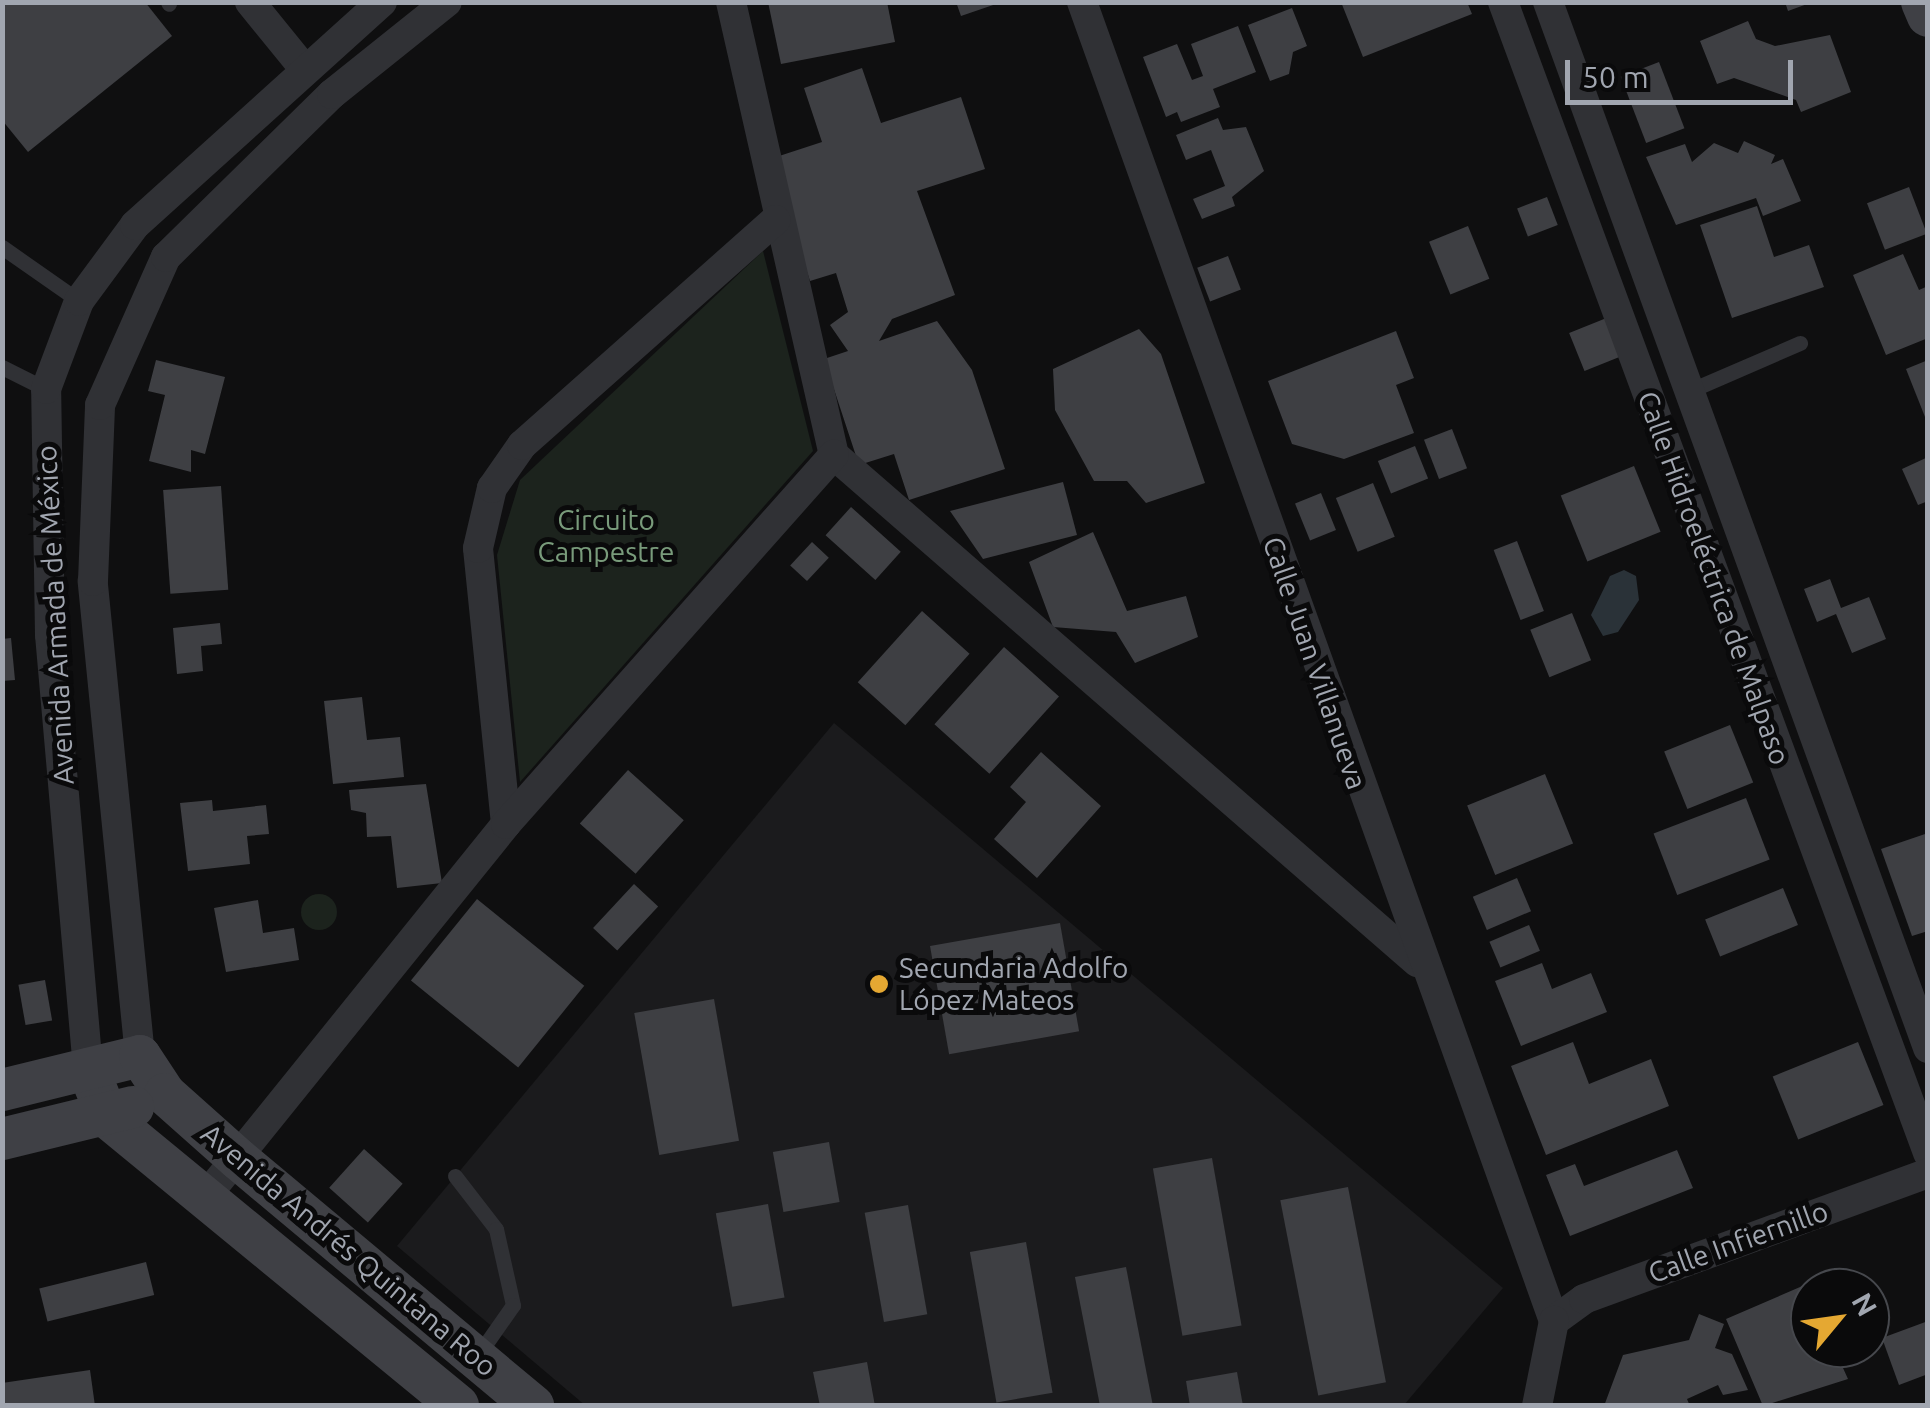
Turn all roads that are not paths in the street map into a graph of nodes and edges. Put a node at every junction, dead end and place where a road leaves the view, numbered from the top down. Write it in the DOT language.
graph roads {
  1 [pos="250,2"];
  2 [pos="382,2"];
  3 [pos="447,2"];
  4 [pos="731,2"];
  5 [pos="1082,2"];
  6 [pos="1503,2"];
  7 [pos="1548,2"];
  8 [pos="1922,2"];
  9 [pos="1928,16"];
  10 [pos="302,66"];
  11 [pos="775,220"];
  12 [pos="2,248"];
  13 [pos="79,301"];
  14 [pos="1800,343"];
  15 [pos="2,367"];
  16 [pos="46,389"];
  17 [pos="1689,391"];
  18 [pos="1652,408"];
  19 [pos="834,455"];
  20 [pos="506,824"];
  21 [pos="1422,966"];
  22 [pos="1928,1048"];
  23 [pos="140,1056"];
  24 [pos="88,1069"];
  25 [pos="2,1090"];
  26 [pos="165,1094"];
  27 [pos="108,1118"];
  28 [pos="2,1139"];
  29 [pos="1928,1153"];
  30 [pos="238,1160"];
  31 [pos="1928,1172"];
  32 [pos="455,1176"];
  33 [pos="206,1196"];
  34 [pos="1554,1321"];
  35 [pos="476,1358"];
  36 [pos="458,1406"];
  37 [pos="533,1406"];
  38 [pos="1537,1406"];
  1 -- 10 [label="street"];
  2 -- 10 [label="street, Avenida Armada de México"];
  3 -- 23 [label="street, Avenida Armada de México"];
  4 -- 11 [label="street"];
  5 -- 21 [label="street, Calle Juan Villanueva"];
  6 -- 18 [label="street, Calle Hidroeléctrica de Malpaso"];
  7 -- 17 [label="street, Calle Hidroeléctrica de Malpaso"];
  8 -- 9 [label="main road"];
  10 -- 13 [label="street, Avenida Armada de México"];
  11 -- 19 [label="street"];
  11 -- 20 [label="street"];
  12 -- 13 [label="lane"];
  13 -- 16 [label="street, Avenida Armada de México"];
  14 -- 17 [label="lane"];
  15 -- 16 [label="lane"];
  16 -- 24 [label="street, Avenida Armada de México"];
  17 -- 18 [label="street"];
  17 -- 22 [label="street, Calle Hidroeléctrica de Malpaso"];
  18 -- 29 [label="street, Calle Hidroeléctrica de Malpaso"];
  19 -- 20 [label="street"];
  19 -- 21 [label="street"];
  20 -- 30 [label="street"];
  21 -- 34 [label="street, Calle Juan Villanueva"];
  23 -- 24 [label="main road"];
  23 -- 26 [label="main road, Avenida Andrés Quintana Roo"];
  24 -- 25 [label="main road"];
  24 -- 27 [label="main road, Avenida Armada de México"];
  26 -- 27 [label="main road"];
  26 -- 30 [label="main road, Avenida Andrés Quintana Roo"];
  27 -- 28 [label="main road"];
  27 -- 33 [label="main road, Avenida Andrés Quintana Roo"];
  30 -- 33 [label="street"];
  30 -- 35 [label="main road, Avenida Andrés Quintana Roo"];
  31 -- 34 [label="street, Calle Infiernillo"];
  32 -- 35 [label="lane"];
  33 -- 36 [label="main road, Avenida Andrés Quintana Roo"];
  34 -- 38 [label="street"];
  35 -- 37 [label="main road, Avenida Andrés Quintana Roo"];
}
